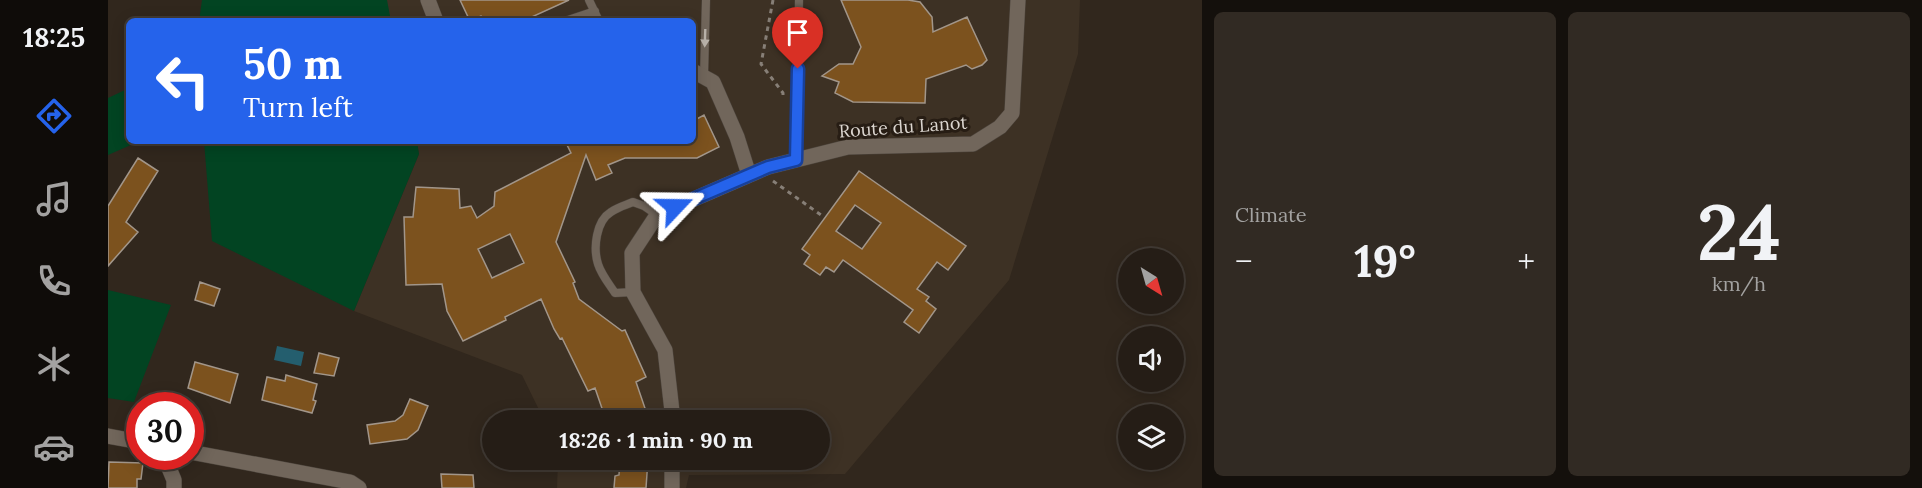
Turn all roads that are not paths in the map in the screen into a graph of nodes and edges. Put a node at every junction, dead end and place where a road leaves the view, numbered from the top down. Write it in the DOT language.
graph roads {
  1 [pos="428,0"];
  2 [pos="589,0"];
  3 [pos="706,0"];
  4 [pos="799,0"];
  5 [pos="1018,0"];
  6 [pos="595,11"];
  7 [pos="435,18"];
  8 [pos="574,18"];
  9 [pos="598,18"];
  10 [pos="699,74"];
  11 [pos="796,160"];
  12 [pos="754,173"];
  13 [pos="657,215"];
  14 [pos="633,292"];
  15 [pos="672,410"];
  16 [pos="108,436"];
  17 [pos="126,439"];
  18 [pos="204,455"];
  19 [pos="170,470"];
  20 [pos="672,470"];
  21 [pos="174,488"];
  22 [pos="359,488"];
  23 [pos="672,488"];
  1 -- 7 [label="street"];
  2 -- 6 [label="lane"];
  3 -- 10 [label="lane, one-way"];
  4 -- 11 [label="lane"];
  5 -- 11 [label="street, Route du Lanot"];
  6 -- 8 [label="lane"];
  6 -- 9 [label="lane"];
  10 -- 12 [label="street"];
  11 -- 12 [label="street, Route du Lanot"];
  12 -- 13 [label="street, Route du Lanot"];
  13 -- 14 [label="street"];
  13 -- 14 [label="lane"];
  14 -- 15 [label="street"];
  16 -- 17 [label="street"];
  18 -- 22 [label="street"];
  19 -- 21 [label="street"];
  20 -- 23 [label="street"];
}
